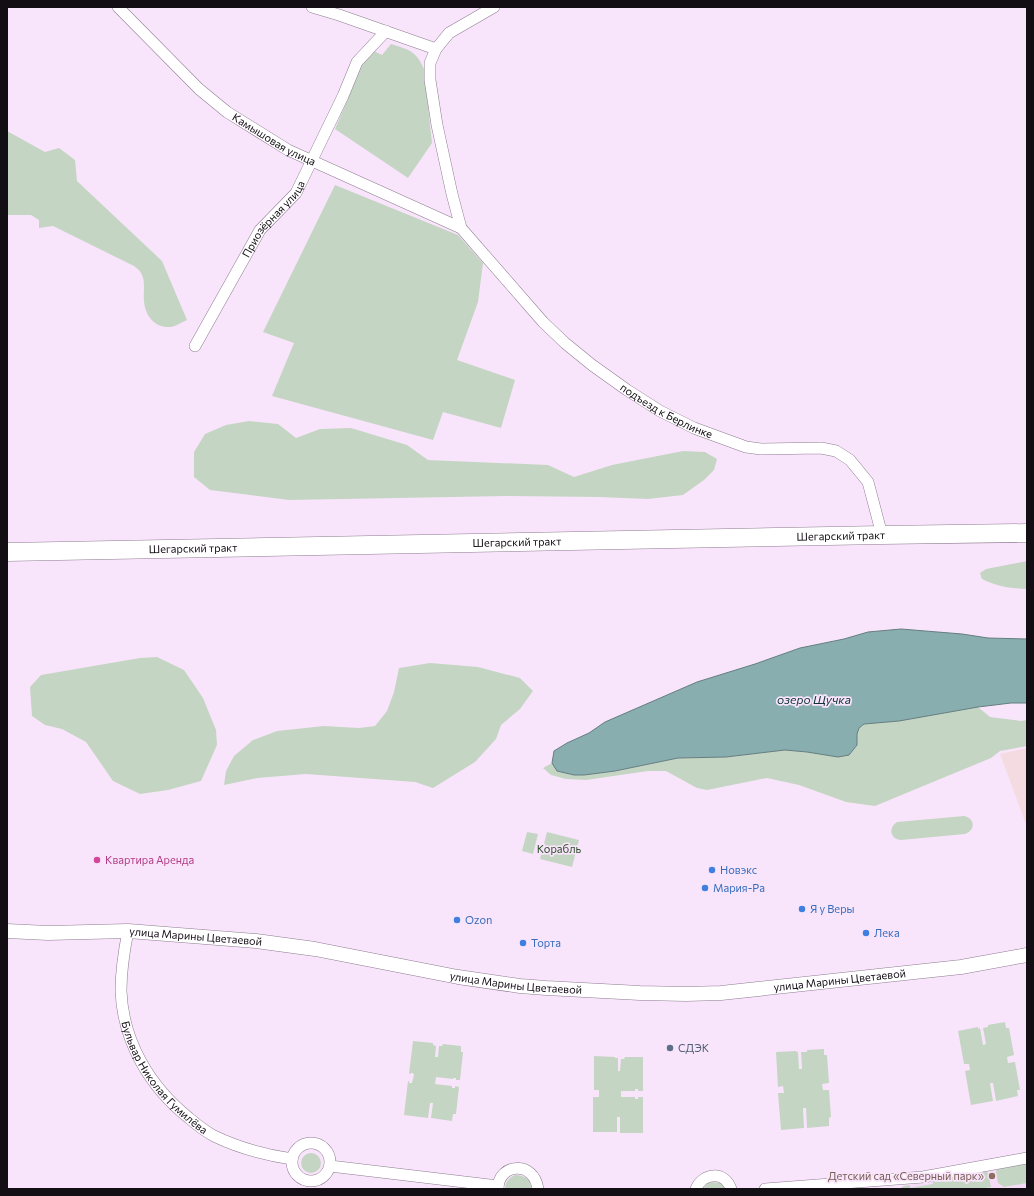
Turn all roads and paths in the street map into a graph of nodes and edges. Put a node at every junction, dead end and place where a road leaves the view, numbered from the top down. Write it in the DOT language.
graph roads {
  1 [pos="119,7"];
  2 [pos="312,7"];
  3 [pos="494,7"];
  4 [pos="386,31"];
  5 [pos="436,49"];
  6 [pos="312,162"];
  7 [pos="461,228"];
  8 [pos="195,346"];
  9 [pos="1027,533"];
  10 [pos="882,535"];
  11 [pos="7,552"];
  12 [pos="7,931"];
  13 [pos="128,931"];
  14 [pos="1027,955"];
  15 [pos="1027,1158"];
  16 [pos="292,1159"];
  17 [pos="330,1166"];
  18 [pos="498,1188"];
  19 [pos="538,1189"];
  20 [pos="696,1189"];
  21 [pos="731,1189"];
  22 [pos="765,1189"];
  1 -- 6 [label="street, Камышовая улица"];
  2 -- 4 [label="street"];
  3 -- 5 [label="street"];
  4 -- 5 [label="street"];
  4 -- 6 [label="street, Приозёрная улица"];
  5 -- 7 [label="street"];
  6 -- 7 [label="street, Камышовая улица"];
  6 -- 8 [label="street, Приозёрная улица"];
  7 -- 10 [label="street, подъезд к Берлинке"];
  9 -- 10 [label="main road, Шегарский тракт"];
  10 -- 11 [label="main road, Шегарский тракт"];
  12 -- 13 [label="street, улица Марины Цветаевой"];
  13 -- 14 [label="street, улица Марины Цветаевой"];
  13 -- 16 [label="street, Бульвар Николая Гумилёва"];
  15 -- 22 [label="street"];
  16 -- 17 [label="street"];
  16 -- 17 [label="street"];
  17 -- 18 [label="street"];
  18 -- 19 [label="street"];
  20 -- 21 [label="street"];
}
